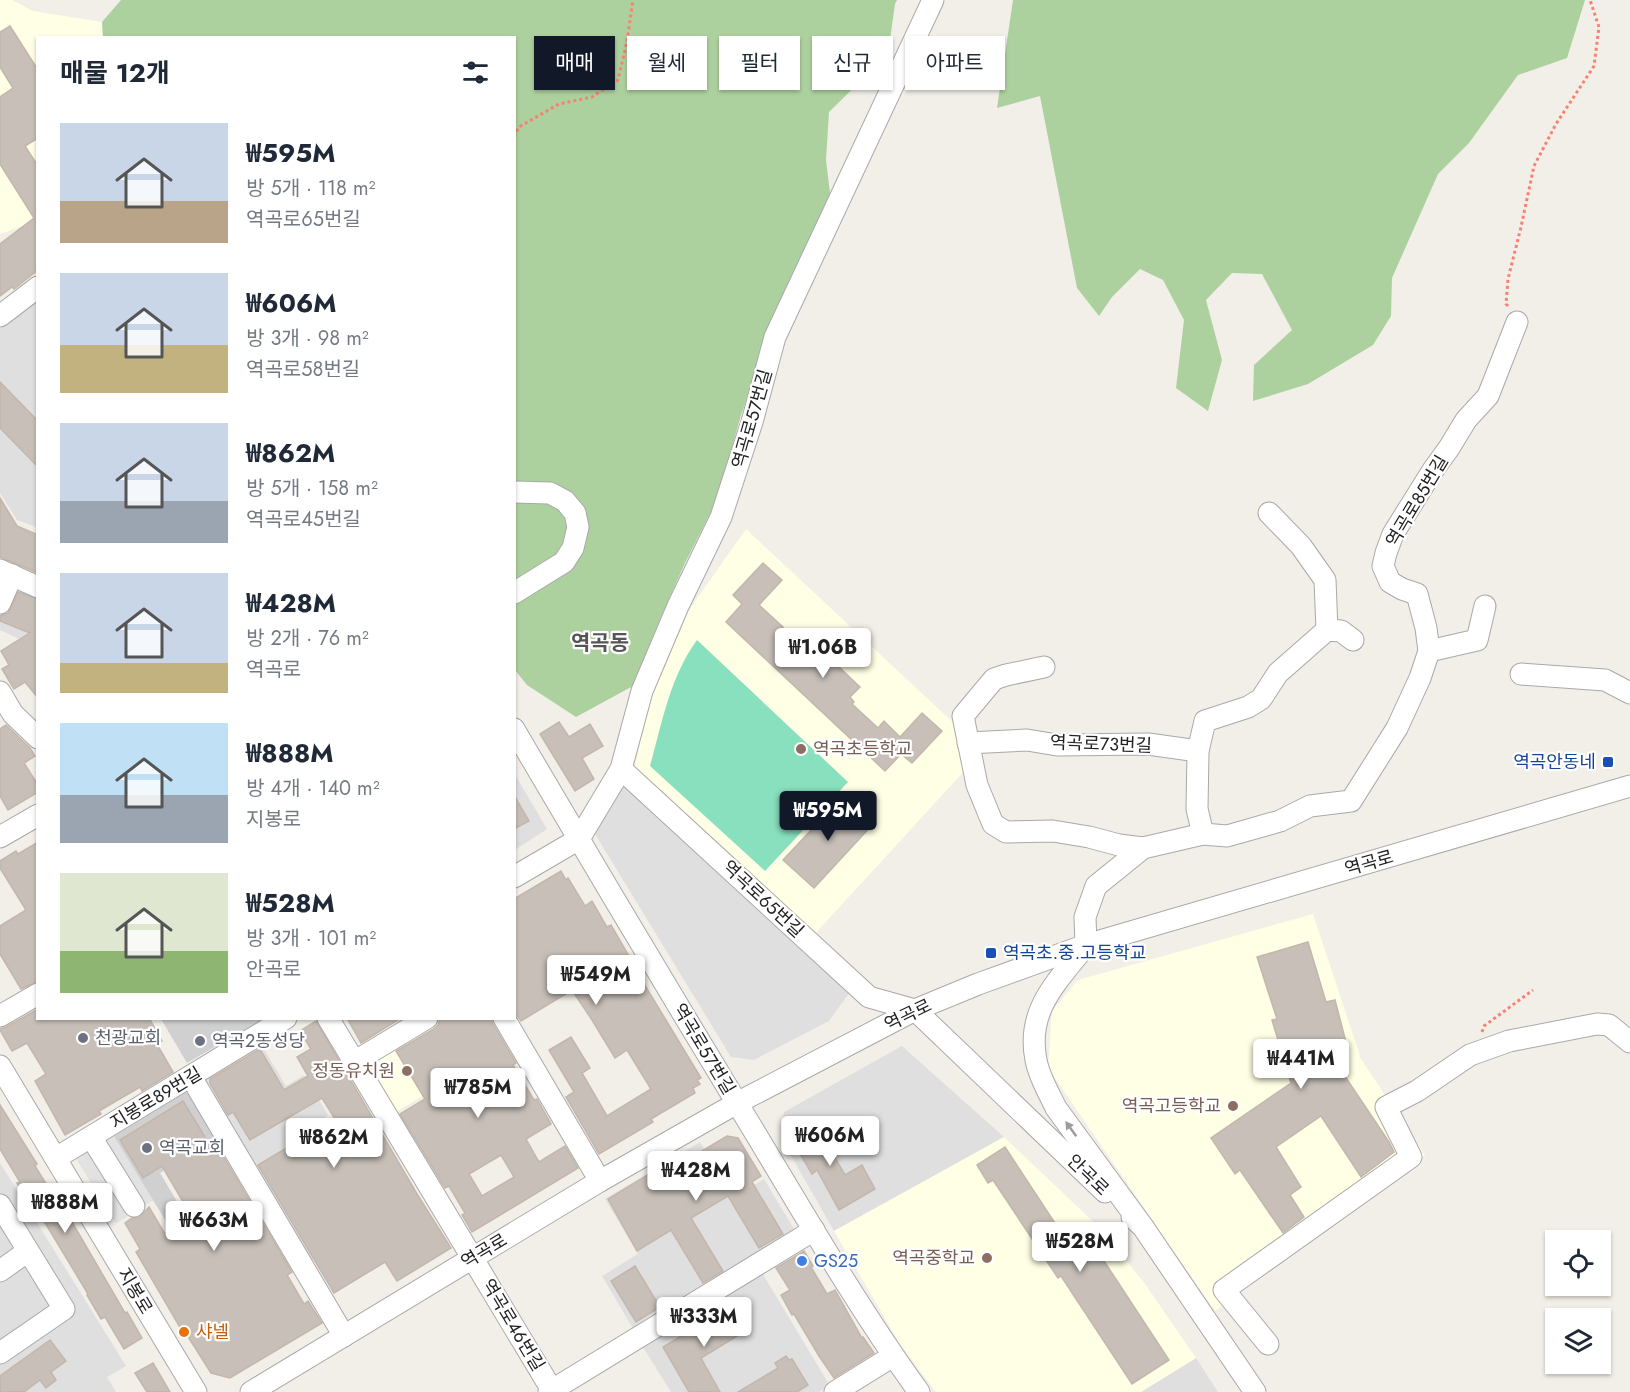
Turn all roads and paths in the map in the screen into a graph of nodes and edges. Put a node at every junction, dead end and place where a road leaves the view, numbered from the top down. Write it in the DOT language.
graph roads {
  1 [pos="633,0"];
  2 [pos="933,0"];
  3 [pos="1590,0"];
  4 [pos="516,133"];
  5 [pos="36,289"];
  6 [pos="0,316"];
  7 [pos="1516,322"];
  8 [pos="516,492"];
  9 [pos="1269,513"];
  10 [pos="6,573"];
  11 [pos="36,586"];
  12 [pos="516,592"];
  13 [pos="0,603"];
  14 [pos="1485,606"];
  15 [pos="1327,630"];
  16 [pos="1353,640"];
  17 [pos="1429,651"];
  18 [pos="1044,667"];
  19 [pos="1521,674"];
  20 [pos="0,693"];
  21 [pos="1630,693"];
  22 [pos="6,715"];
  23 [pos="516,732"];
  24 [pos="36,737"];
  25 [pos="968,744"];
  26 [pos="1198,751"];
  27 [pos="621,769"];
  28 [pos="1630,786"];
  29 [pos="36,816"];
  30 [pos="1203,834"];
  31 [pos="0,837"];
  32 [pos="579,839"];
  33 [pos="1143,848"];
  34 [pos="516,876"];
  35 [pos="1086,945"];
  36 [pos="1533,990"];
  37 [pos="36,995"];
  38 [pos="915,1011"];
  39 [pos="0,1016"];
  40 [pos="283,1020"];
  41 [pos="329,1020"];
  42 [pos="424,1020"];
  43 [pos="505,1020"];
  44 [pos="1630,1042"];
  45 [pos="1470,1055"];
  46 [pos="354,1062"];
  47 [pos="0,1066"];
  48 [pos="191,1077"];
  49 [pos="737,1104"];
  50 [pos="92,1137"];
  51 [pos="56,1158"];
  52 [pos="600,1181"];
  53 [pos="0,1205"];
  54 [pos="134,1206"];
  55 [pos="1143,1227"];
  56 [pos="814,1230"];
  57 [pos="28,1251"];
  58 [pos="472,1258"];
  59 [pos="0,1271"];
  60 [pos="1224,1290"];
  61 [pos="1198,1308"];
  62 [pos="344,1336"];
  63 [pos="1268,1344"];
  64 [pos="0,1353"];
  65 [pos="893,1356"];
  66 [pos="552,1391"];
  67 [pos="196,1392"];
  68 [pos="251,1392"];
  69 [pos="835,1392"];
  70 [pos="919,1392"];
  71 [pos="1254,1392"];
  1 -- 4 [label="path"];
  2 -- 27 [label="street, 역곡로57번길"];
  3 -- 7 [label="path"];
  5 -- 6 [label="street"];
  7 -- 17 [label="street, 역곡로85번길"];
  8 -- 12 [label="street"];
  9 -- 15 [label="street"];
  10 -- 11 [label="street"];
  10 -- 13 [label="street"];
  14 -- 17 [label="street"];
  15 -- 16 [label="street"];
  15 -- 26 [label="street"];
  17 -- 30 [label="street, 역곡로85번길"];
  18 -- 25 [label="street"];
  19 -- 21 [label="street"];
  20 -- 22 [label="street"];
  22 -- 24 [label="street"];
  23 -- 32 [label="street, 역곡로57번길"];
  25 -- 26 [label="street, 역곡로73번길"];
  25 -- 33 [label="street"];
  26 -- 30 [label="street"];
  27 -- 32 [label="street, 역곡로57번길"];
  27 -- 38 [label="street, 역곡로65번길"];
  28 -- 35 [label="street, 역곡로"];
  29 -- 31 [label="street"];
  30 -- 33 [label="street"];
  32 -- 34 [label="street"];
  32 -- 49 [label="street, 역곡로57번길"];
  33 -- 35 [label="street"];
  35 -- 38 [label="street, 역곡로"];
  55 -- 35 [label="street, one-way"];
  36 -- 45 [label="path"];
  37 -- 39 [label="street"];
  38 -- 49 [label="street, 역곡로"];
  38 -- 55 [label="street, 안곡로"];
  40 -- 48 [label="street, 지봉로89번길"];
  41 -- 46 [label="street, 역곡로46번길"];
  42 -- 46 [label="street"];
  43 -- 52 [label="street"];
  44 -- 45 [label="street"];
  45 -- 60 [label="street"];
  46 -- 58 [label="street, 역곡로46번길"];
  47 -- 51 [label="street, 지봉로"];
  48 -- 50 [label="street, 지봉로89번길"];
  48 -- 62 [label="street"];
  49 -- 52 [label="street, 역곡로"];
  49 -- 56 [label="street, 역곡로57번길"];
  50 -- 51 [label="street, 지봉로89번길"];
  50 -- 54 [label="street"];
  51 -- 67 [label="street, 지봉로"];
  52 -- 58 [label="street, 역곡로"];
  53 -- 57 [label="street"];
  55 -- 61 [label="street, 안곡로"];
  56 -- 65 [label="street, 역곡로57번길"];
  56 -- 66 [label="street"];
  57 -- 59 [label="street"];
  57 -- 64 [label="street"];
  58 -- 62 [label="street, 역곡로"];
  58 -- 66 [label="street, 역곡로46번길"];
  60 -- 61 [label="street"];
  60 -- 63 [label="street"];
  61 -- 71 [label="street, 안곡로"];
  62 -- 68 [label="street, 역곡로"];
  65 -- 69 [label="street"];
  65 -- 70 [label="street, 역곡로57번길"];
}
